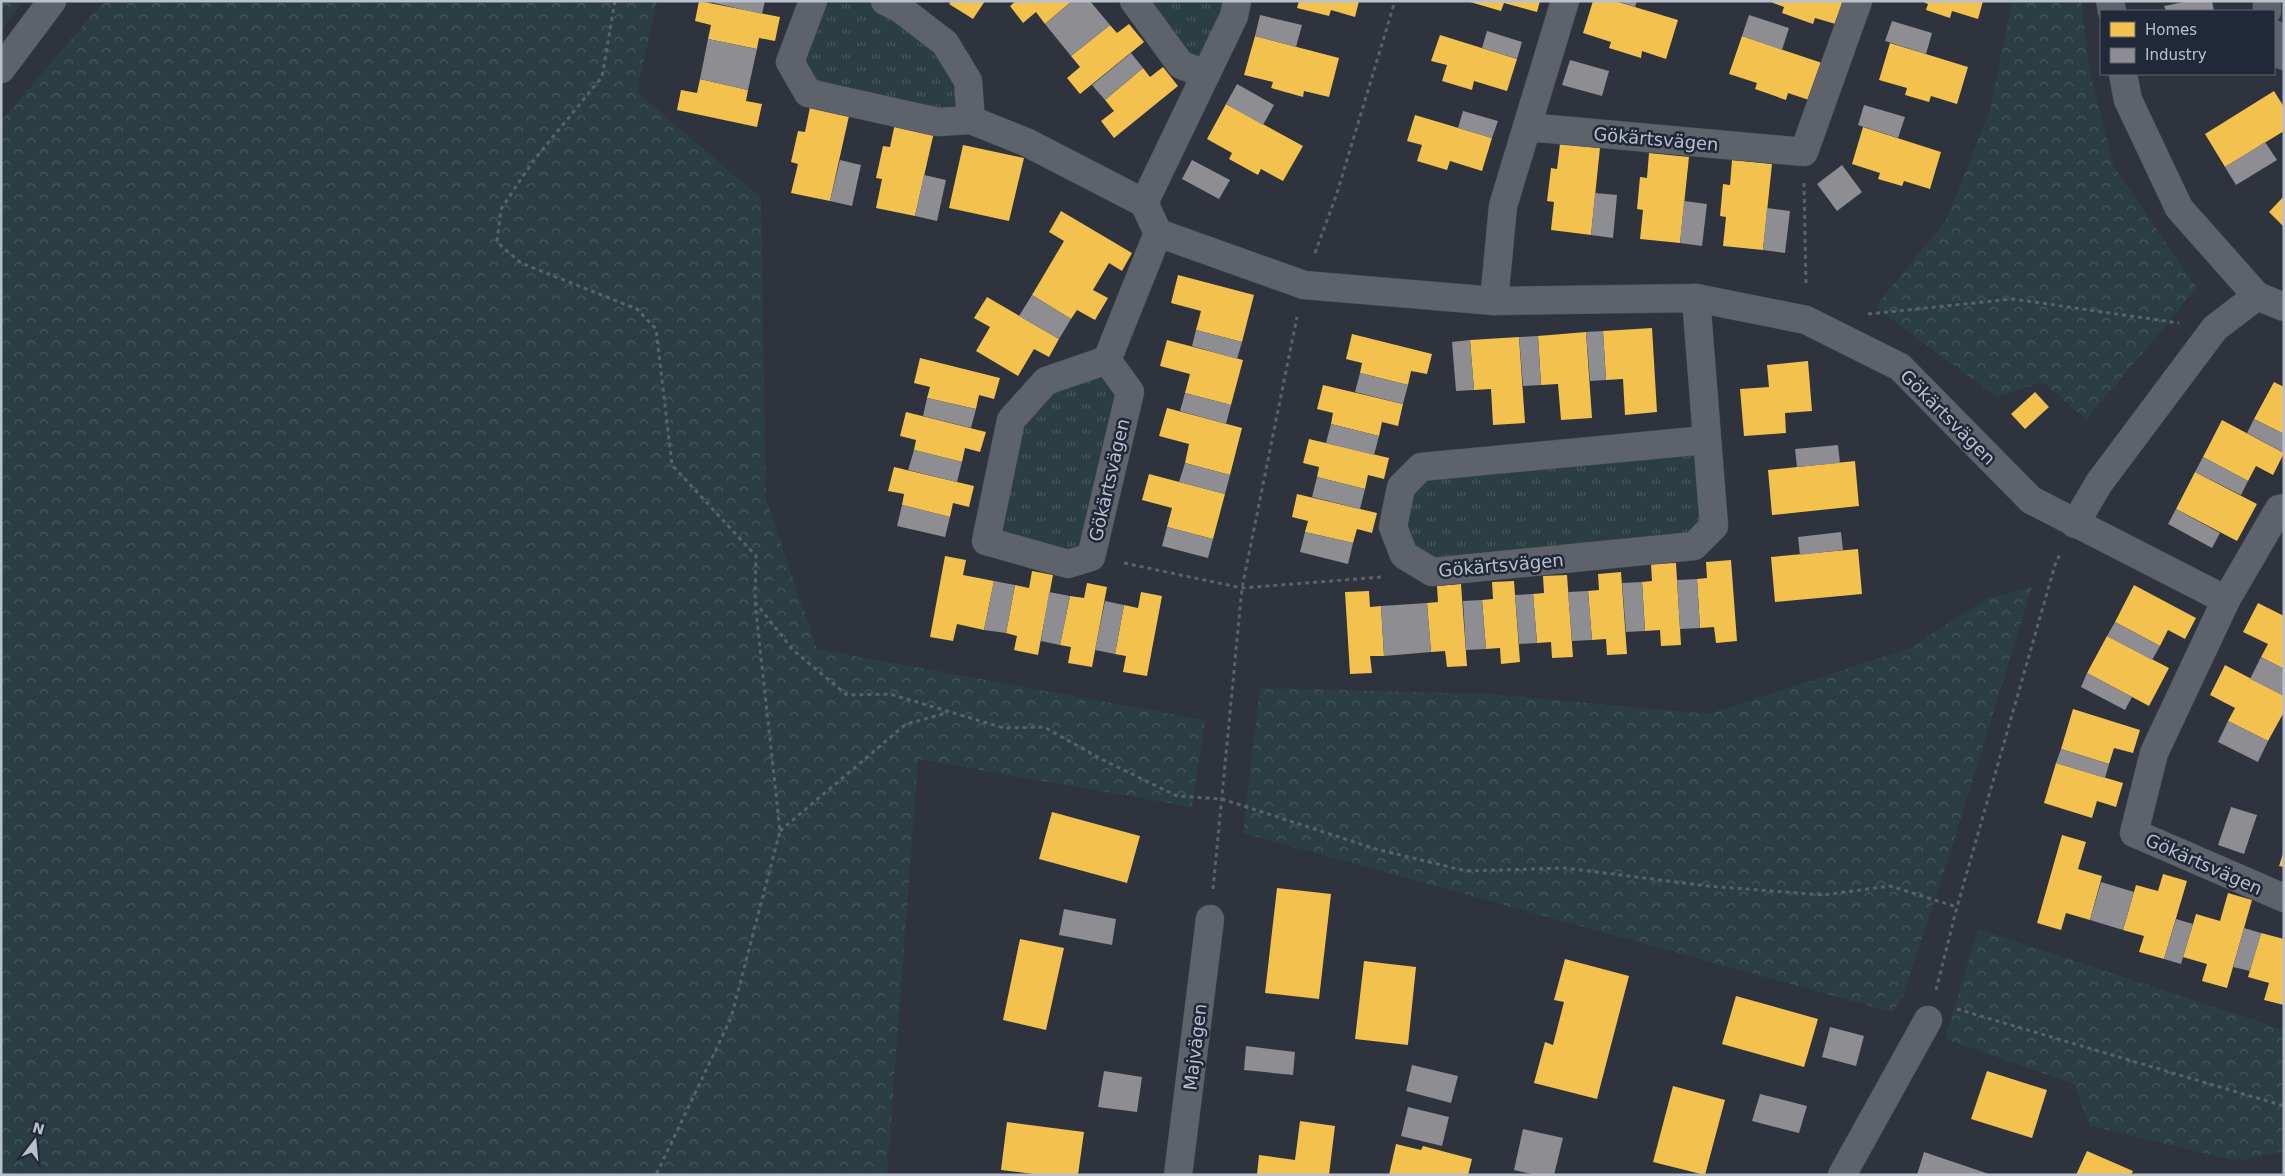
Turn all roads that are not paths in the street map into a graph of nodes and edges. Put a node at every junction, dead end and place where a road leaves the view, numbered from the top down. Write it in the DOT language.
graph roads {
  1 [pos="52,1"];
  2 [pos="813,1"];
  3 [pos="885,1"];
  4 [pos="1134,1"];
  5 [pos="1237,1"];
  6 [pos="1565,1"];
  7 [pos="1858,1"];
  8 [pos="2275,36"];
  9 [pos="2284,56"];
  10 [pos="1,69"];
  11 [pos="1206,74"];
  12 [pos="2123,75"];
  13 [pos="971,120"];
  14 [pos="1528,127"];
  15 [pos="1144,203"];
  16 [pos="1158,233"];
  17 [pos="2257,296"];
  18 [pos="1696,298"];
  19 [pos="1494,301"];
  20 [pos="2284,307"];
  21 [pos="1107,360"];
  22 [pos="1706,440"];
  23 [pos="2284,508"];
  24 [pos="2074,524"];
  25 [pos="2226,600"];
  26 [pos="2284,898"];
  27 [pos="1210,919"];
  28 [pos="1930,1011"];
  29 [pos="1178,1175"];
  30 [pos="1842,1175"];
  1 -- 10 [label="street"];
  2 -- 13 [label="street"];
  3 -- 13 [label="street"];
  4 -- 11 [label="street"];
  5 -- 11 [label="street"];
  6 -- 14 [label="street"];
  7 -- 14 [label="street, Gökärtsvägen"];
  8 -- 9 [label="street"];
  11 -- 15 [label="street"];
  12 -- 17 [label="street"];
  13 -- 15 [label="street"];
  14 -- 19 [label="street"];
  15 -- 16 [label="street"];
  16 -- 19 [label="street, Gökärtsvägen"];
  16 -- 21 [label="street"];
  17 -- 20 [label="street"];
  17 -- 24 [label="street"];
  18 -- 19 [label="street, Gökärtsvägen"];
  18 -- 22 [label="street, Gökärtsvägen"];
  18 -- 24 [label="street, Gökärtsvägen"];
  21 -- 21 [label="street, Gökärtsvägen"];
  22 -- 22 [label="street, Gökärtsvägen"];
  23 -- 25 [label="street, Gökärtsvägen"];
  24 -- 25 [label="street, Gökärtsvägen"];
  25 -- 26 [label="street, Gökärtsvägen"];
  27 -- 29 [label="street, Majvägen"];
  28 -- 30 [label="street"];
}
